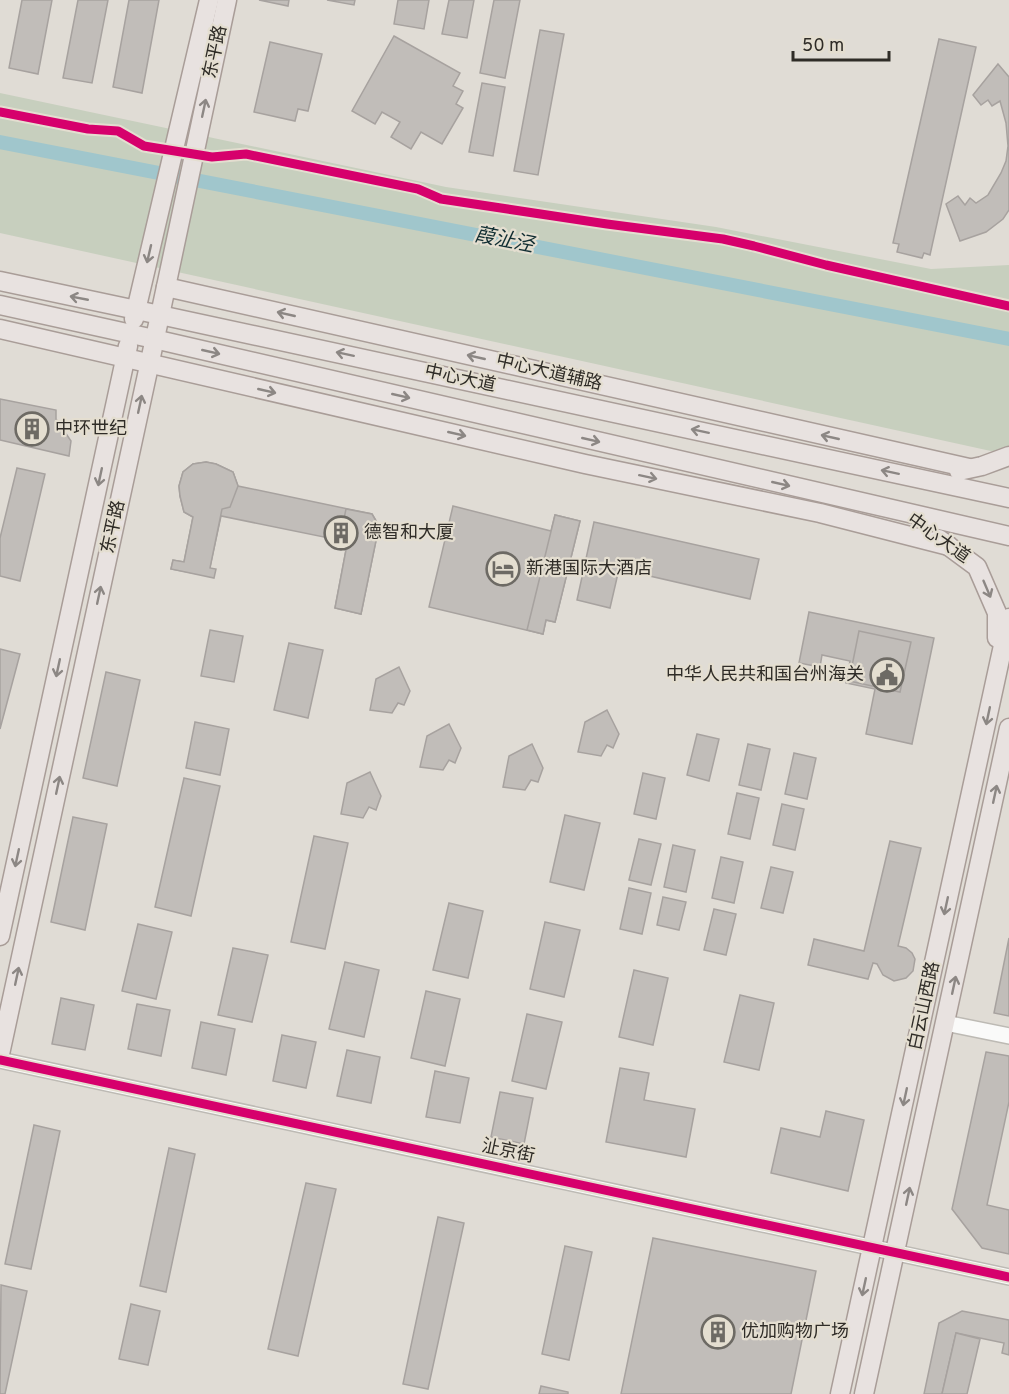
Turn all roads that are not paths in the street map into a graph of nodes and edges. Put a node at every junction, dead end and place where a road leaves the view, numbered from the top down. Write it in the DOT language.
graph roads {
  1 [pos="209,0"];
  2 [pos="227,0"];
  3 [pos="0,268"];
  4 [pos="0,281"];
  5 [pos="166,286"];
  6 [pos="40,290"];
  7 [pos="0,305"];
  8 [pos="136,310"];
  9 [pos="160,315"];
  10 [pos="0,329"];
  11 [pos="131,334"];
  12 [pos="154,339"];
  13 [pos="125,358"];
  14 [pos="149,363"];
  15 [pos="1009,456"];
  16 [pos="969,468"];
  17 [pos="920,478"];
  18 [pos="1009,498"];
  19 [pos="898,510"];
  20 [pos="1009,536"];
  21 [pos="949,546"];
  22 [pos="1009,618"];
  23 [pos="997,672"];
  24 [pos="1009,728"];
  25 [pos="0,936"];
  26 [pos="945,1023"];
  27 [pos="1009,1036"];
  28 [pos="0,1054"];
  29 [pos="0,1060"];
  30 [pos="872,1248"];
  31 [pos="896,1253"];
  32 [pos="1009,1277"];
  33 [pos="840,1394"];
  34 [pos="864,1394"];
  1 -- 8 [label="main road, 东平路, one-way"];
  5 -- 2 [label="main road, 东平路, one-way"];
  3 -- 6 [label="main road"];
  4 -- 6 [label="main road, 中心大道"];
  5 -- 8 [label="main road"];
  5 -- 9 [label="main road, 东平路"];
  16 -- 5 [label="main road, 中心大道辅路, one-way"];
  8 -- 6 [label="main road, 中心大道, one-way"];
  7 -- 11 [label="main road, 中心大道"];
  8 -- 9 [label="main road, 中心大道"];
  8 -- 11 [label="main road, 东平路"];
  9 -- 12 [label="main road, 东平路"];
  17 -- 9 [label="main road, 中心大道, one-way"];
  10 -- 13 [label="main road"];
  11 -- 12 [label="main road, 中心大道"];
  11 -- 13 [label="main road, 东平路"];
  12 -- 13 [label="main road"];
  12 -- 14 [label="main road, 东平路"];
  12 -- 19 [label="main road, 中心大道, one-way"];
  13 -- 14 [label="main road"];
  13 -- 25 [label="main road, 东平路, one-way"];
  14 -- 21 [label="main road, one-way"];
  28 -- 14 [label="main road, 东平路, one-way"];
  15 -- 16 [label="main road, 中心大道"];
  16 -- 17 [label="main road, 中心大道"];
  17 -- 18 [label="main road, 中心大道"];
  19 -- 20 [label="main road, 中心大道"];
  19 -- 21 [label="main road, 中心大道"];
  21 -- 23 [label="main road, 中心大道, one-way"];
  22 -- 23 [label="main road, 白云山西路"];
  23 -- 30 [label="main road, 白云山西路, one-way"];
  26 -- 24 [label="main road, 白云山西路, one-way"];
  26 -- 27 [label="street"];
  31 -- 26 [label="main road, 白云山西路, one-way"];
  29 -- 30 [label="street, 沚京街"];
  30 -- 31 [label="street, 沚京街"];
  30 -- 33 [label="main road, 白云山西路, one-way"];
  31 -- 32 [label="street, 沚京街"];
  31 -- 34 [label="main road, 白云山西路"];
}
